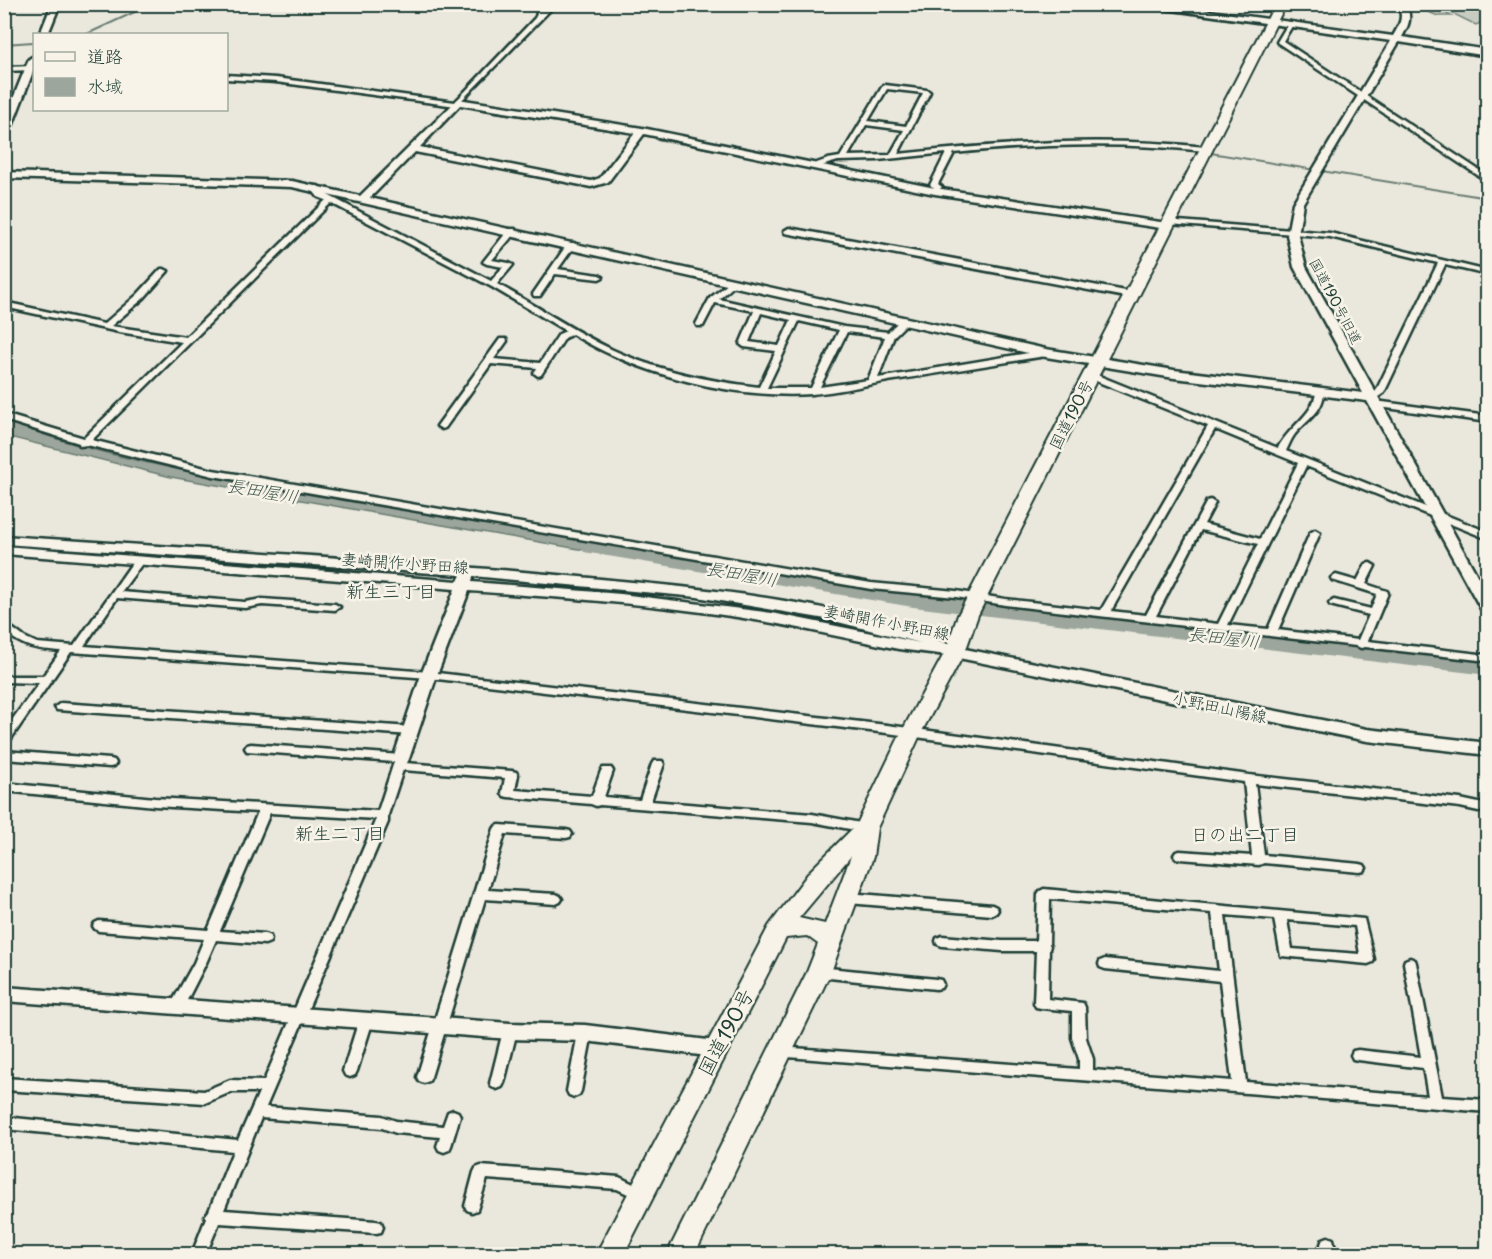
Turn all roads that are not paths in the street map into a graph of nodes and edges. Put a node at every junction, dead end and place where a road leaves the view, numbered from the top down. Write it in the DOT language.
graph roads {
  1 [pos="56,4"];
  2 [pos="553,4"];
  3 [pos="1134,4"];
  4 [pos="1281,4"];
  5 [pos="1402,4"];
  6 [pos="1162,6"];
  7 [pos="540,12"];
  8 [pos="1272,21"];
  9 [pos="1291,23"];
  10 [pos="44,33"];
  11 [pos="1396,39"];
  12 [pos="1488,53"];
  13 [pos="32,68"];
  14 [pos="4,69"];
  15 [pos="228,77"];
  16 [pos="1362,96"];
  17 [pos="457,103"];
  18 [pos="864,123"];
  19 [pos="908,128"];
  20 [pos="642,131"];
  21 [pos="4,134"];
  22 [pos="412,148"];
  23 [pos="951,151"];
  24 [pos="1205,151"];
  25 [pos="893,156"];
  26 [pos="842,160"];
  27 [pos="817,166"];
  28 [pos="4,175"];
  29 [pos="1488,180"];
  30 [pos="315,188"];
  31 [pos="935,191"];
  32 [pos="364,198"];
  33 [pos="330,200"];
  34 [pos="1168,224"];
  35 [pos="512,231"];
  36 [pos="789,231"];
  37 [pos="1292,231"];
  38 [pos="572,245"];
  39 [pos="1442,262"];
  40 [pos="164,271"];
  41 [pos="553,271"];
  42 [pos="1488,273"];
  43 [pos="598,277"];
  44 [pos="733,282"];
  45 [pos="492,285"];
  46 [pos="537,294"];
  47 [pos="1131,295"];
  48 [pos="713,300"];
  49 [pos="4,304"];
  50 [pos="758,311"];
  51 [pos="796,319"];
  52 [pos="904,321"];
  53 [pos="700,324"];
  54 [pos="105,327"];
  55 [pos="844,328"];
  56 [pos="572,331"];
  57 [pos="890,335"];
  58 [pos="188,339"];
  59 [pos="502,340"];
  60 [pos="780,349"];
  61 [pos="1046,353"];
  62 [pos="488,361"];
  63 [pos="1093,369"];
  64 [pos="872,381"];
  65 [pos="761,391"];
  66 [pos="814,391"];
  67 [pos="1320,392"];
  68 [pos="1373,401"];
  69 [pos="4,417"];
  70 [pos="1488,419"];
  71 [pos="1214,425"];
  72 [pos="442,426"];
  73 [pos="84,443"];
  74 [pos="1281,452"];
  75 [pos="1304,461"];
  76 [pos="1210,503"];
  77 [pos="1435,514"];
  78 [pos="1198,526"];
  79 [pos="1315,533"];
  80 [pos="1488,536"];
  81 [pos="4,540"];
  82 [pos="1264,543"];
  83 [pos="4,550"];
  84 [pos="139,561"];
  85 [pos="1370,566"];
  86 [pos="467,578"];
  87 [pos="1336,578"];
  88 [pos="1360,585"];
  89 [pos="115,595"];
  90 [pos="974,603"];
  91 [pos="1334,603"];
  92 [pos="335,608"];
  93 [pos="1488,609"];
  94 [pos="1374,613"];
  95 [pos="1104,614"];
  96 [pos="1149,619"];
  97 [pos="4,625"];
  98 [pos="1222,627"];
  99 [pos="1272,633"];
  100 [pos="1361,645"];
  101 [pos="73,649"];
  102 [pos="955,652"];
  103 [pos="1488,658"];
  104 [pos="429,675"];
  105 [pos="4,679"];
  106 [pos="46,680"];
  107 [pos="61,707"];
  108 [pos="411,731"];
  109 [pos="911,733"];
  110 [pos="4,740"];
  111 [pos="251,748"];
  112 [pos="1488,749"];
  113 [pos="4,755"];
  114 [pos="400,762"];
  115 [pos="110,764"];
  116 [pos="658,764"];
  117 [pos="606,771"];
  118 [pos="1249,779"];
  119 [pos="4,787"];
  120 [pos="596,802"];
  121 [pos="644,805"];
  122 [pos="266,808"];
  123 [pos="1488,810"];
  124 [pos="382,815"];
  125 [pos="866,828"];
  126 [pos="566,834"];
  127 [pos="1180,855"];
  128 [pos="1259,861"];
  129 [pos="1360,868"];
  130 [pos="481,894"];
  131 [pos="849,898"];
  132 [pos="556,899"];
  133 [pos="992,910"];
  134 [pos="1218,911"];
  135 [pos="1280,916"];
  136 [pos="99,926"];
  137 [pos="777,932"];
  138 [pos="213,935"];
  139 [pos="265,939"];
  140 [pos="942,941"];
  141 [pos="831,945"];
  142 [pos="1044,946"];
  143 [pos="1410,963"];
  144 [pos="1105,964"];
  145 [pos="819,972"];
  146 [pos="1226,977"];
  147 [pos="936,984"];
  148 [pos="4,994"];
  149 [pos="177,1006"];
  150 [pos="300,1015"];
  151 [pos="366,1020"];
  152 [pos="441,1025"];
  153 [pos="510,1031"];
  154 [pos="585,1034"];
  155 [pos="716,1049"];
  156 [pos="779,1052"];
  157 [pos="1358,1055"];
  158 [pos="1428,1063"];
  159 [pos="350,1071"];
  160 [pos="1086,1074"];
  161 [pos="424,1077"];
  162 [pos="497,1083"];
  163 [pos="4,1084"];
  164 [pos="1240,1087"];
  165 [pos="268,1088"];
  166 [pos="574,1091"];
  167 [pos="1436,1102"];
  168 [pos="1488,1106"];
  169 [pos="257,1112"];
  170 [pos="453,1116"];
  171 [pos="4,1123"];
  172 [pos="242,1146"];
  173 [pos="641,1194"];
  174 [pos="472,1206"];
  175 [pos="212,1216"];
  176 [pos="376,1227"];
  177 [pos="199,1254"];
  178 [pos="610,1254"];
  179 [pos="681,1254"];
  1 -- 10 [label="street"];
  2 -- 7 [label="street"];
  3 -- 6 [label="street"];
  4 -- 8 [label="highway, 国道190号"];
  5 -- 11 [label="street, 国道190号旧道"];
  6 -- 8 [label="street"];
  7 -- 17 [label="street"];
  8 -- 9 [label="street"];
  8 -- 24 [label="highway, 国道190号"];
  9 -- 11 [label="street"];
  9 -- 16 [label="street"];
  11 -- 12 [label="street"];
  11 -- 16 [label="street, 国道190号旧道"];
  13 -- 14 [label="street"];
  13 -- 21 [label="street"];
  15 -- 17 [label="street"];
  16 -- 29 [label="street"];
  16 -- 37 [label="street, 国道190号旧道"];
  17 -- 20 [label="street"];
  17 -- 22 [label="street"];
  18 -- 19 [label="street"];
  18 -- 19 [label="street"];
  18 -- 26 [label="street"];
  19 -- 25 [label="street"];
  20 -- 22 [label="street"];
  20 -- 27 [label="street"];
  22 -- 32 [label="street"];
  23 -- 24 [label="street"];
  23 -- 25 [label="street"];
  23 -- 31 [label="street"];
  24 -- 34 [label="highway, 国道190号"];
  25 -- 26 [label="street"];
  26 -- 27 [label="street"];
  27 -- 31 [label="street"];
  28 -- 30 [label="street"];
  30 -- 32 [label="street"];
  30 -- 33 [label="street"];
  31 -- 34 [label="street"];
  32 -- 35 [label="street"];
  33 -- 45 [label="street"];
  33 -- 58 [label="street"];
  34 -- 37 [label="street"];
  34 -- 47 [label="highway, 国道190号"];
  35 -- 38 [label="street"];
  35 -- 45 [label="street"];
  36 -- 47 [label="street"];
  37 -- 39 [label="street"];
  37 -- 68 [label="street, 国道190号旧道"];
  38 -- 41 [label="street"];
  38 -- 44 [label="street"];
  39 -- 42 [label="street"];
  39 -- 68 [label="street"];
  40 -- 54 [label="street"];
  41 -- 43 [label="street"];
  41 -- 46 [label="street"];
  44 -- 48 [label="street"];
  44 -- 52 [label="street"];
  45 -- 56 [label="street"];
  47 -- 63 [label="highway, 国道190号"];
  48 -- 50 [label="street"];
  48 -- 53 [label="street"];
  49 -- 54 [label="street"];
  50 -- 51 [label="street"];
  50 -- 60 [label="street"];
  51 -- 55 [label="street"];
  51 -- 60 [label="street"];
  52 -- 57 [label="street"];
  52 -- 61 [label="street"];
  54 -- 58 [label="street"];
  55 -- 57 [label="street"];
  55 -- 66 [label="street"];
  56 -- 62 [label="street"];
  56 -- 65 [label="street"];
  57 -- 64 [label="street"];
  58 -- 73 [label="street"];
  59 -- 62 [label="street"];
  60 -- 65 [label="street"];
  61 -- 63 [label="street"];
  61 -- 64 [label="street"];
  62 -- 72 [label="street"];
  63 -- 67 [label="street"];
  63 -- 71 [label="street"];
  63 -- 90 [label="highway, 国道190号"];
  64 -- 66 [label="street"];
  65 -- 66 [label="street"];
  67 -- 68 [label="street"];
  67 -- 74 [label="street"];
  68 -- 70 [label="street"];
  68 -- 77 [label="street, 国道190号旧道"];
  69 -- 73 [label="street"];
  71 -- 74 [label="street"];
  71 -- 95 [label="street"];
  73 -- 90 [label="street"];
  74 -- 75 [label="street"];
  75 -- 77 [label="street"];
  75 -- 82 [label="street"];
  76 -- 78 [label="street"];
  77 -- 80 [label="street"];
  77 -- 93 [label="street, 国道190号旧道"];
  78 -- 82 [label="street"];
  78 -- 96 [label="street"];
  79 -- 99 [label="street"];
  81 -- 86 [label="street, 妻崎開作小野田線"];
  82 -- 98 [label="street"];
  83 -- 84 [label="street, 妻崎開作小野田線"];
  84 -- 86 [label="street, 妻崎開作小野田線"];
  84 -- 89 [label="street"];
  85 -- 88 [label="street"];
  86 -- 102 [label="street, 妻崎開作小野田線"];
  86 -- 104 [label="street"];
  87 -- 88 [label="street"];
  88 -- 94 [label="street"];
  89 -- 92 [label="street"];
  89 -- 101 [label="street"];
  90 -- 95 [label="street"];
  90 -- 102 [label="highway, 国道190号"];
  91 -- 94 [label="street"];
  94 -- 100 [label="street"];
  95 -- 96 [label="street"];
  96 -- 98 [label="street"];
  97 -- 101 [label="street"];
  98 -- 99 [label="street"];
  99 -- 100 [label="street"];
  100 -- 103 [label="street"];
  101 -- 104 [label="street"];
  101 -- 106 [label="street"];
  102 -- 109 [label="highway, 国道190号"];
  102 -- 112 [label="main road, 小野田山陽線"];
  104 -- 108 [label="street"];
  104 -- 109 [label="street"];
  105 -- 106 [label="street"];
  106 -- 110 [label="street"];
  107 -- 108 [label="street"];
  108 -- 114 [label="street"];
  109 -- 118 [label="street"];
  109 -- 125 [label="highway, 国道190号"];
  111 -- 114 [label="street"];
  113 -- 115 [label="street"];
  114 -- 120 [label="street"];
  114 -- 124 [label="street"];
  116 -- 121 [label="street"];
  117 -- 120 [label="street"];
  118 -- 123 [label="street"];
  118 -- 128 [label="street"];
  119 -- 122 [label="street"];
  120 -- 121 [label="street"];
  121 -- 125 [label="street"];
  122 -- 124 [label="street"];
  122 -- 138 [label="street"];
  124 -- 150 [label="street"];
  125 -- 131 [label="highway, 国道190号"];
  125 -- 137 [label="highway, 国道190号"];
  126 -- 130 [label="street"];
  127 -- 128 [label="street"];
  128 -- 129 [label="street"];
  130 -- 132 [label="street"];
  130 -- 152 [label="street"];
  131 -- 133 [label="street"];
  131 -- 141 [label="highway, 国道190号"];
  134 -- 135 [label="street"];
  134 -- 142 [label="street"];
  134 -- 146 [label="street"];
  135 -- 135 [label="street"];
  136 -- 138 [label="street"];
  137 -- 141 [label="highway"];
  137 -- 155 [label="highway, 国道190号"];
  138 -- 139 [label="street"];
  138 -- 149 [label="street"];
  140 -- 142 [label="street"];
  141 -- 145 [label="highway, 国道190号"];
  142 -- 160 [label="street"];
  143 -- 158 [label="street"];
  144 -- 146 [label="street"];
  145 -- 147 [label="street"];
  145 -- 156 [label="highway, 国道190号"];
  146 -- 164 [label="street"];
  148 -- 149 [label="street"];
  149 -- 150 [label="street"];
  150 -- 151 [label="street"];
  150 -- 165 [label="street"];
  151 -- 152 [label="street"];
  151 -- 159 [label="street"];
  152 -- 153 [label="street"];
  152 -- 161 [label="street"];
  153 -- 154 [label="street"];
  153 -- 162 [label="street"];
  154 -- 155 [label="street"];
  154 -- 166 [label="street"];
  155 -- 173 [label="highway, 国道190号"];
  156 -- 160 [label="street"];
  156 -- 179 [label="highway, 国道190号"];
  157 -- 158 [label="street"];
  158 -- 167 [label="street"];
  160 -- 164 [label="street"];
  163 -- 165 [label="street"];
  164 -- 167 [label="street"];
  165 -- 169 [label="street"];
  167 -- 168 [label="street"];
  169 -- 170 [label="street"];
  169 -- 172 [label="street"];
  171 -- 172 [label="street"];
  172 -- 175 [label="street"];
  173 -- 174 [label="street"];
  173 -- 178 [label="highway, 国道190号"];
  175 -- 176 [label="street"];
  175 -- 177 [label="street"];
}
